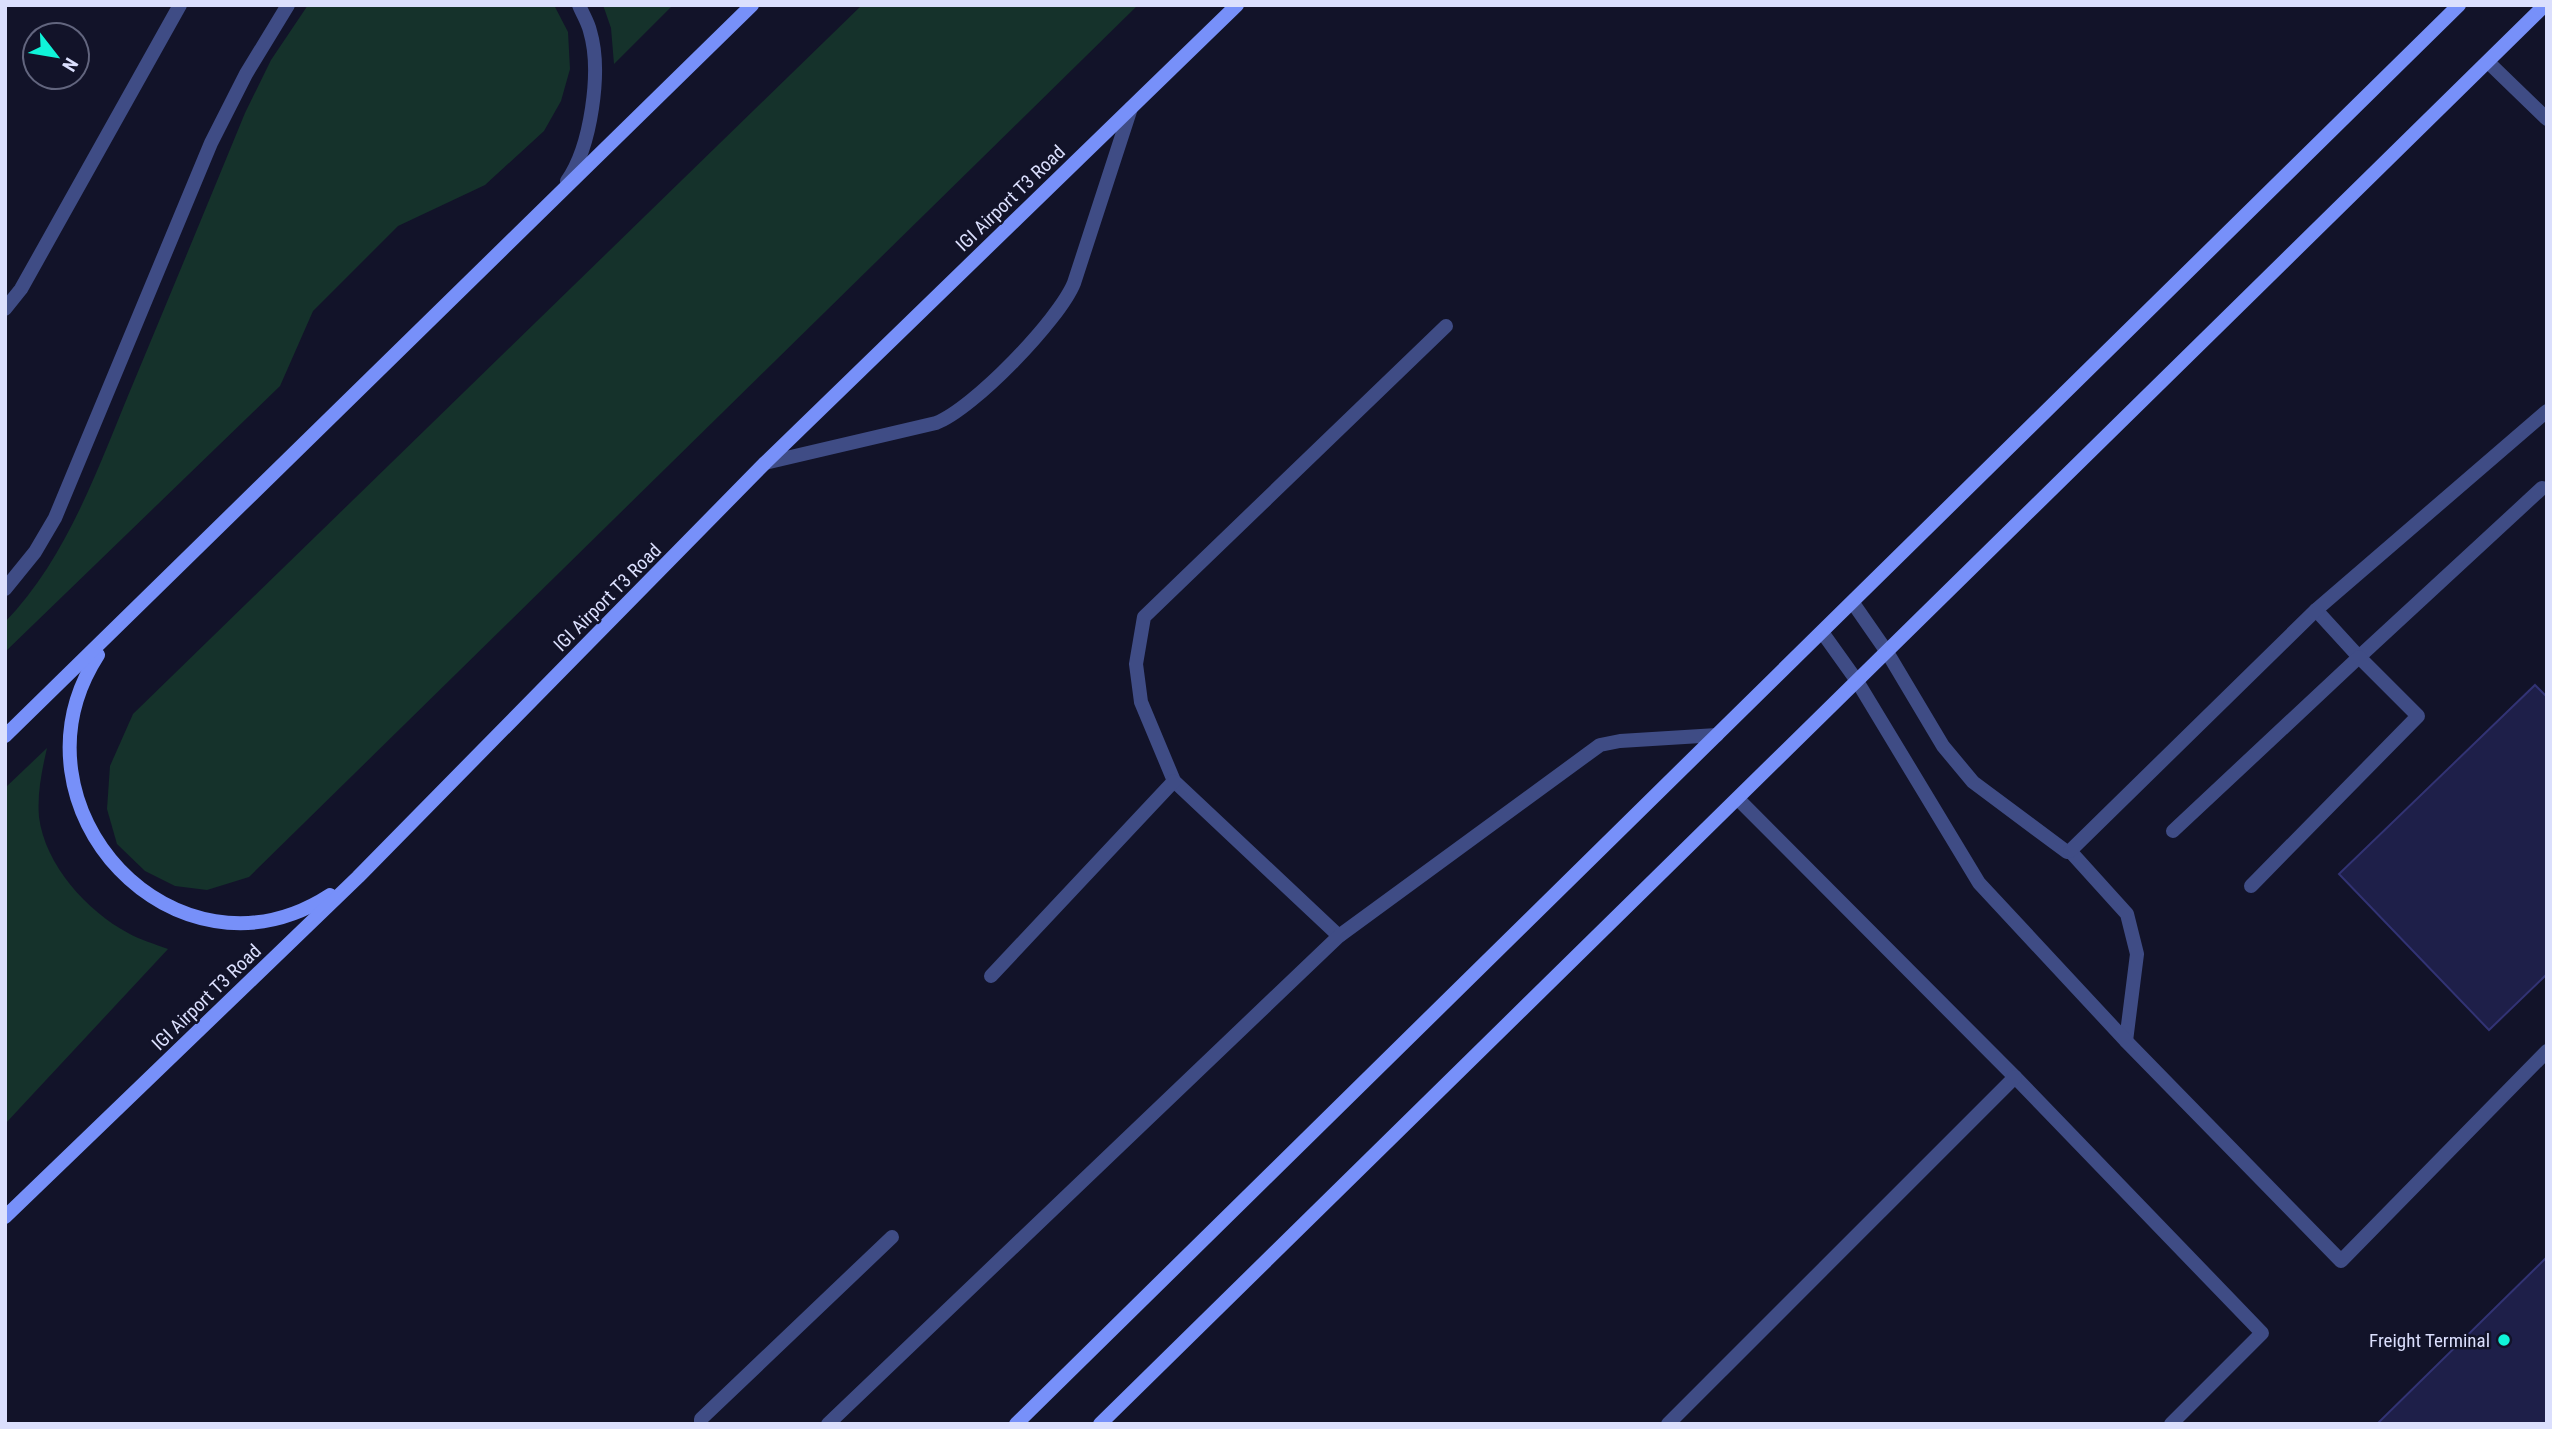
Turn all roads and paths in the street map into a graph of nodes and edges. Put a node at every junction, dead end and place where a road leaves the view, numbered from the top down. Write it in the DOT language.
graph roads {
  1 [pos="180,5"];
  2 [pos="288,5"];
  3 [pos="579,5"];
  4 [pos="752,5"];
  5 [pos="1237,5"];
  6 [pos="2459,5"];
  7 [pos="2545,5"];
  8 [pos="2488,62"];
  9 [pos="1130,108"];
  10 [pos="2547,119"];
  11 [pos="556,196"];
  12 [pos="5,309"];
  13 [pos="1446,326"];
  14 [pos="2547,411"];
  15 [pos="765,463"];
  16 [pos="2542,488"];
  17 [pos="5,589"];
  18 [pos="1853,603"];
  19 [pos="2316,610"];
  20 [pos="116,629"];
  21 [pos="1822,632"];
  22 [pos="1887,652"];
  23 [pos="2359,657"];
  24 [pos="1857,681"];
  25 [pos="1717,735"];
  26 [pos="5,736"];
  27 [pos="1174,780"];
  28 [pos="1738,799"];
  29 [pos="2173,831"];
  30 [pos="2070,850"];
  31 [pos="358,877"];
  32 [pos="2251,886"];
  33 [pos="1339,936"];
  34 [pos="991,975"];
  35 [pos="2126,1041"];
  36 [pos="2547,1051"];
  37 [pos="2015,1077"];
  38 [pos="5,1217"];
  39 [pos="892,1237"];
  40 [pos="699,1422"];
  41 [pos="828,1424"];
  42 [pos="1016,1424"];
  43 [pos="1100,1424"];
  44 [pos="1668,1424"];
  45 [pos="2171,1424"];
  1 -- 12 [label="lane"];
  2 -- 17 [label="lane"];
  3 -- 11 [label="lane"];
  4 -- 11 [label="main road"];
  5 -- 9 [label="main road, IGI Airport T3 Road"];
  6 -- 18 [label="main road"];
  7 -- 8 [label="main road"];
  8 -- 10 [label="lane"];
  8 -- 22 [label="main road"];
  9 -- 15 [label="main road, IGI Airport T3 Road"];
  9 -- 15 [label="lane"];
  11 -- 20 [label="main road"];
  13 -- 27 [label="lane"];
  14 -- 19 [label="lane"];
  15 -- 31 [label="main road, IGI Airport T3 Road"];
  16 -- 23 [label="lane"];
  18 -- 21 [label="main road"];
  18 -- 22 [label="lane"];
  19 -- 23 [label="lane"];
  19 -- 30 [label="lane"];
  20 -- 26 [label="main road"];
  20 -- 31 [label="main road"];
  21 -- 24 [label="lane"];
  21 -- 25 [label="main road"];
  22 -- 24 [label="main road"];
  22 -- 30 [label="lane"];
  23 -- 29 [label="lane"];
  23 -- 32 [label="lane"];
  24 -- 28 [label="main road"];
  24 -- 35 [label="lane"];
  25 -- 33 [label="lane"];
  25 -- 42 [label="main road"];
  27 -- 33 [label="lane"];
  27 -- 34 [label="lane"];
  28 -- 37 [label="lane"];
  28 -- 43 [label="main road"];
  30 -- 35 [label="lane"];
  31 -- 38 [label="main road, IGI Airport T3 Road"];
  33 -- 41 [label="lane"];
  35 -- 36 [label="lane"];
  37 -- 44 [label="lane"];
  37 -- 45 [label="lane"];
  39 -- 40 [label="lane"];
}
